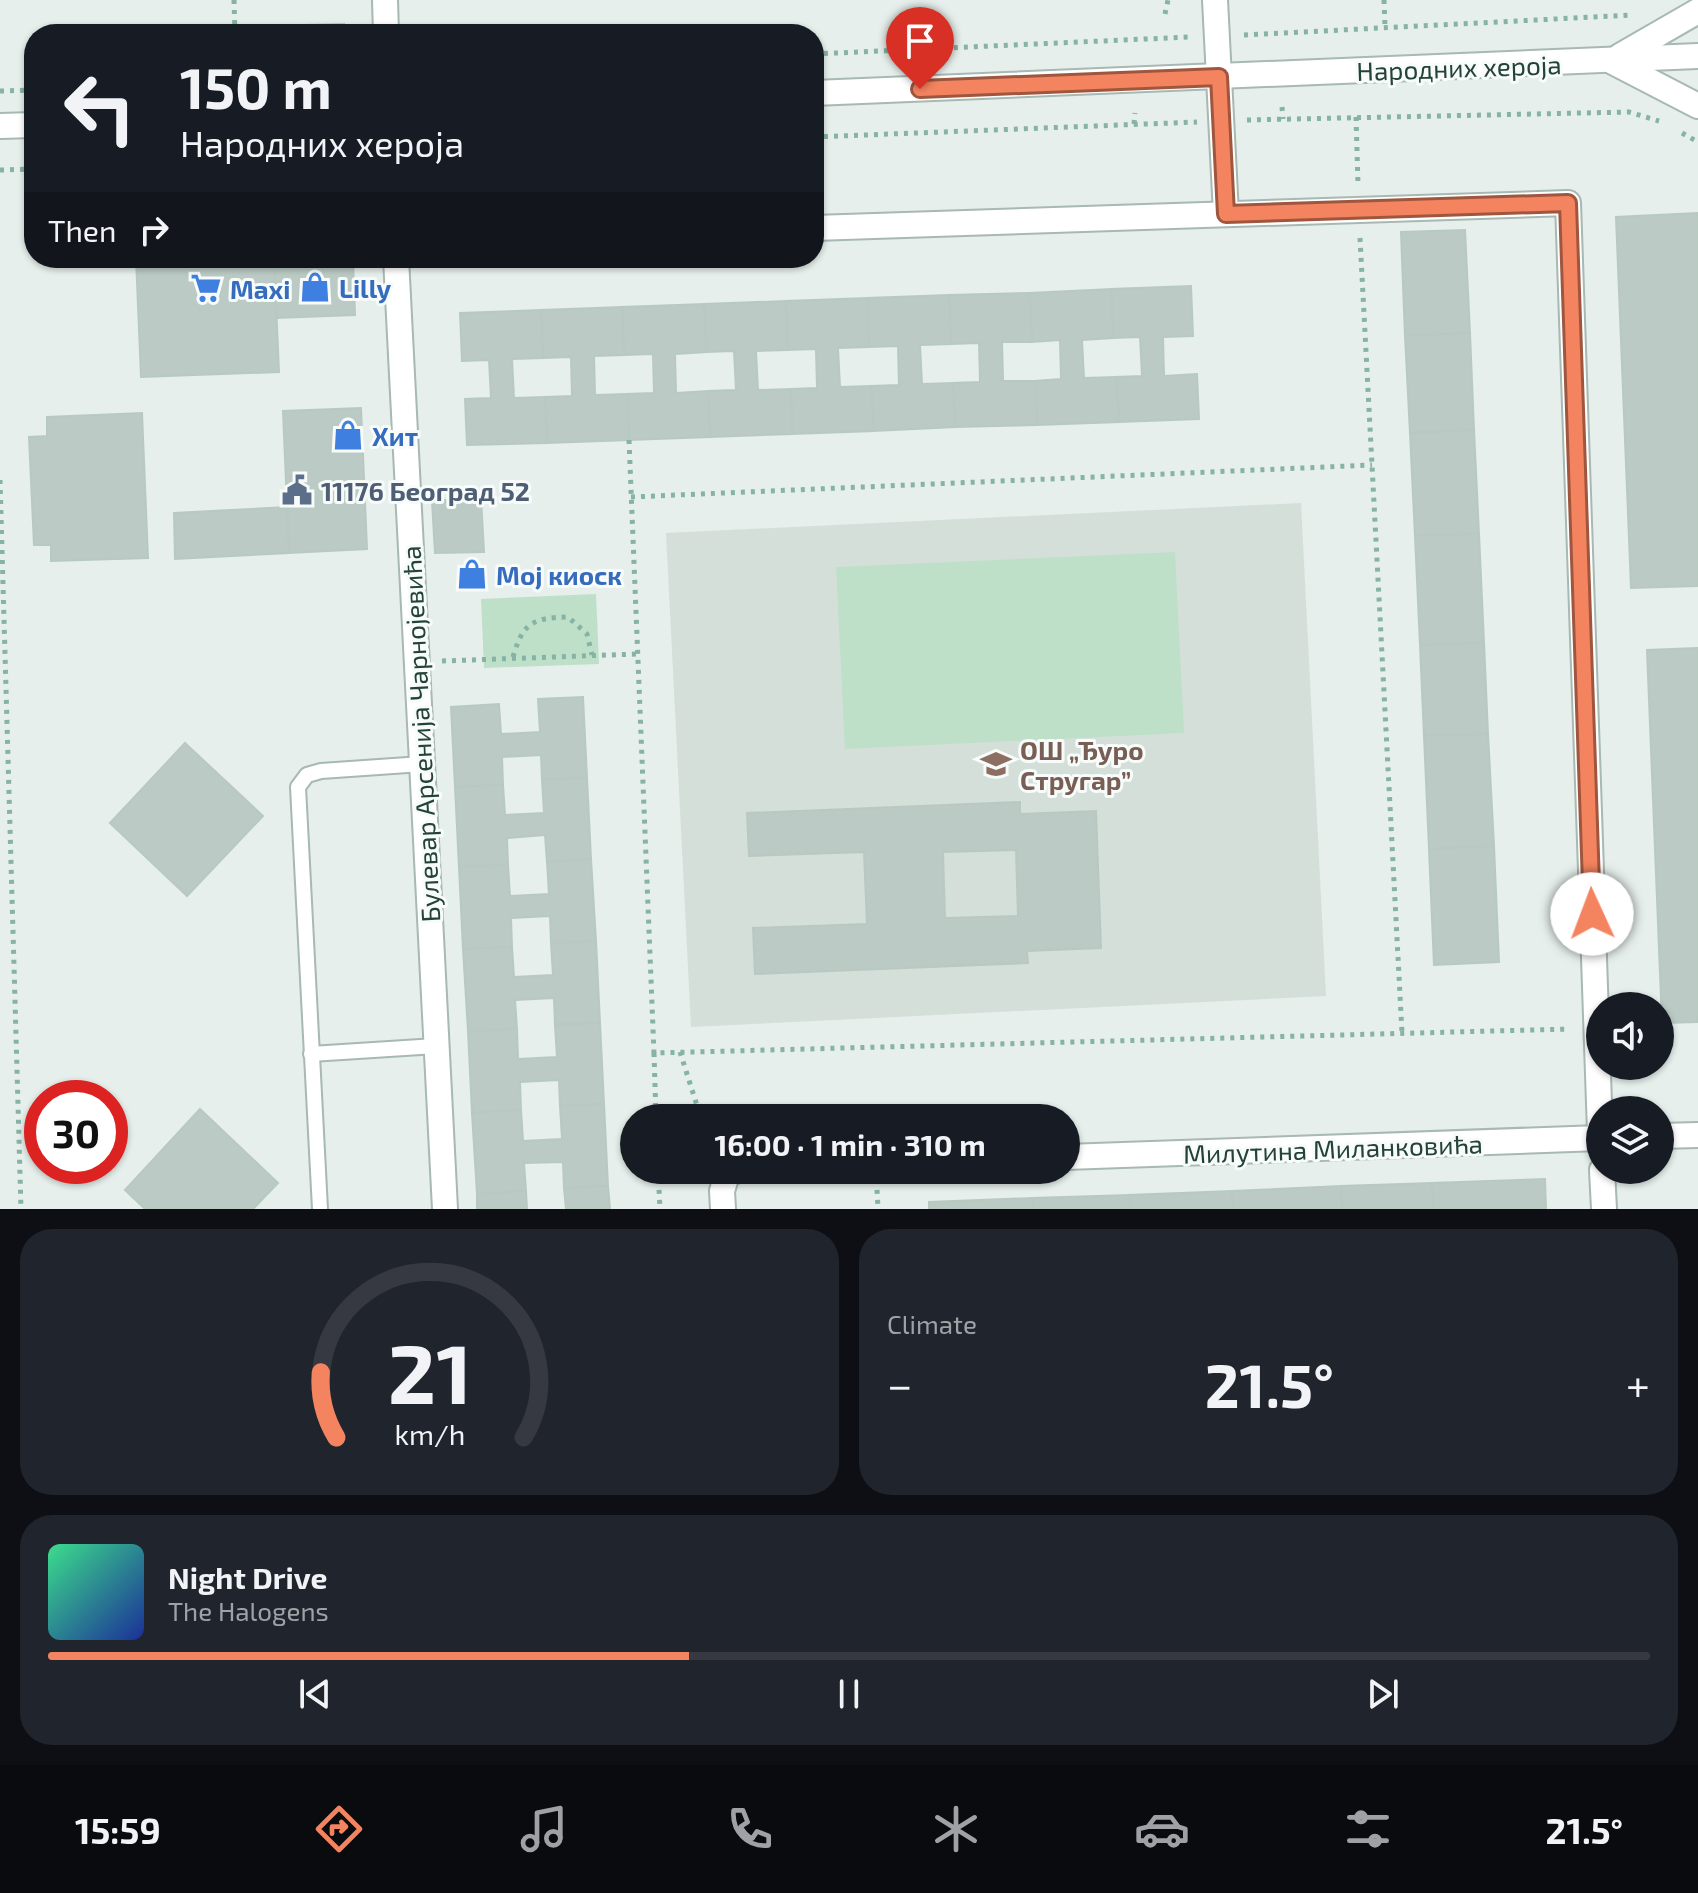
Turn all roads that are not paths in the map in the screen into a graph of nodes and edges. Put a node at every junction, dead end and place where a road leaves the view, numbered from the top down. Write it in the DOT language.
graph roads {
  1 [pos="385,0"];
  2 [pos="1215,0"];
  3 [pos="1698,11"];
  4 [pos="386,24"];
  5 [pos="1698,56"];
  6 [pos="1611,61"];
  7 [pos="1219,77"];
  8 [pos="824,93"];
  9 [pos="1698,106"];
  10 [pos="24,125"];
  11 [pos="0,126"];
  12 [pos="1226,214"];
  13 [pos="824,228"];
  14 [pos="397,268"];
  15 [pos="422,764"];
  16 [pos="436,1046"];
  17 [pos="311,1054"];
  18 [pos="1599,1096"];
  19 [pos="1698,1135"];
  20 [pos="1586,1136"];
  21 [pos="1674,1136"];
  22 [pos="1080,1156"];
  23 [pos="726,1184"];
  24 [pos="1603,1184"];
  25 [pos="320,1209"];
  26 [pos="445,1209"];
  27 [pos="723,1209"];
  28 [pos="1604,1209"];
  1 -- 4 [label="street"];
  2 -- 7 [label="street"];
  3 -- 6 [label="street"];
  5 -- 6 [label="street, Народних хероја"];
  6 -- 7 [label="street, Народних хероја"];
  6 -- 9 [label="street"];
  7 -- 8 [label="street, Народних хероја"];
  7 -- 12 [label="street"];
  10 -- 11 [label="street"];
  12 -- 13 [label="street"];
  12 -- 18 [label="street, Милутина Миланковића"];
  14 -- 15 [label="street, Булевар Арсенија Чарнојевића"];
  15 -- 16 [label="street, Булевар Арсенија Чарнојевића"];
  15 -- 17 [label="lane"];
  16 -- 17 [label="lane"];
  16 -- 26 [label="street, Булевар Арсенија Чарнојевића"];
  17 -- 25 [label="lane"];
  19 -- 21 [label="street"];
  20 -- 22 [label="street, Милутина Миланковића"];
  23 -- 27 [label="street"];
  24 -- 28 [label="street"];
}
